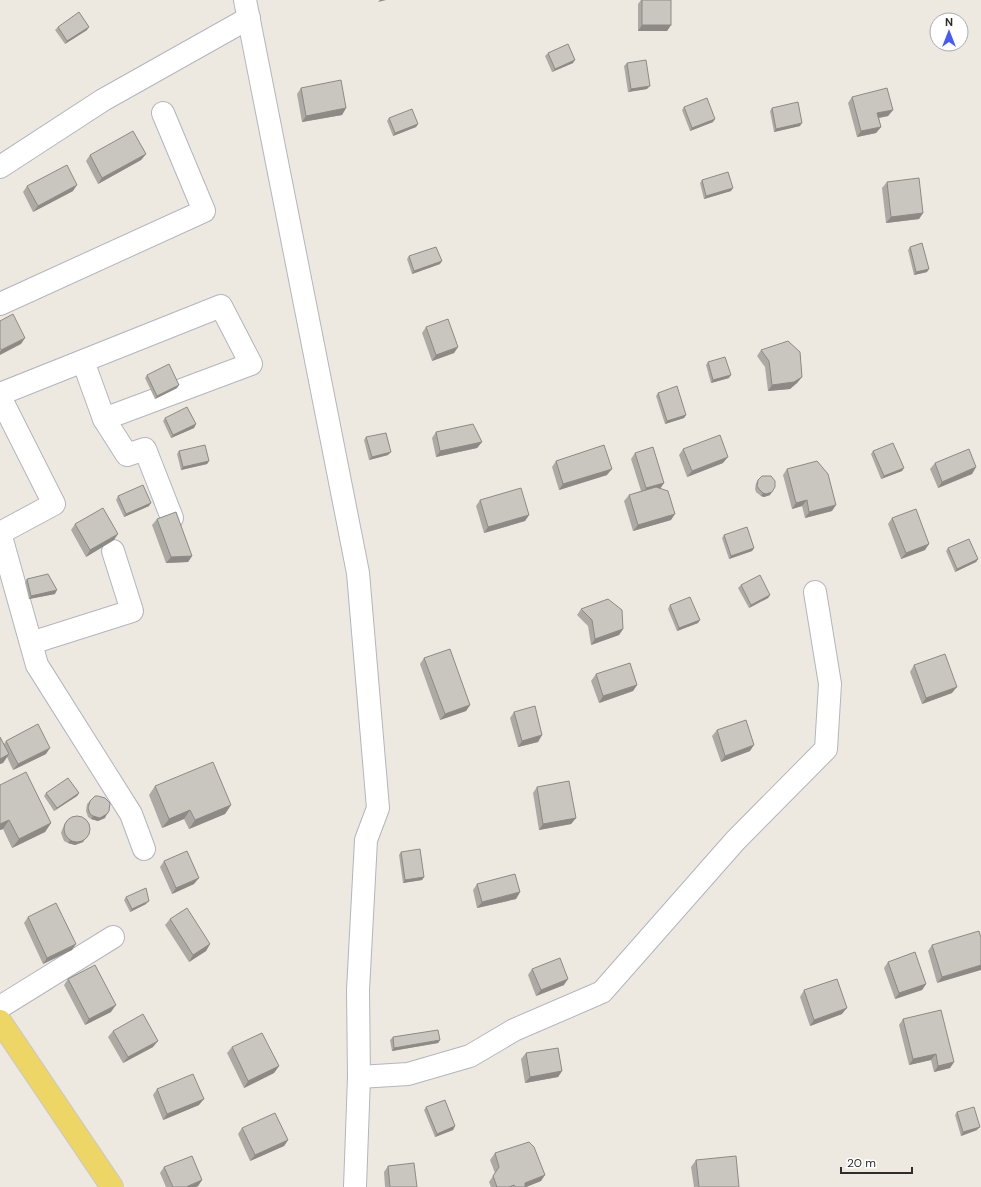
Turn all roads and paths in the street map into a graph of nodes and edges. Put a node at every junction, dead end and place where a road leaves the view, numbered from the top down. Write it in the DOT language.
graph roads {
  1 [pos="247,9"];
  2 [pos="163,113"];
  3 [pos="0,167"];
  4 [pos="0,304"];
  5 [pos="83,361"];
  6 [pos="0,396"];
  7 [pos="104,419"];
  8 [pos="172,518"];
  9 [pos="113,551"];
  10 [pos="815,592"];
  11 [pos="31,643"];
  12 [pos="144,849"];
  13 [pos="113,937"];
  14 [pos="0,1007"];
  15 [pos="0,1020"];
  16 [pos="359,1077"];
  17 [pos="112,1187"];
  18 [pos="355,1187"];
  1 -- 3 [label="street"];
  1 -- 16 [label="street"];
  2 -- 4 [label="street"];
  5 -- 6 [label="street"];
  5 -- 7 [label="street"];
  5 -- 7 [label="street"];
  6 -- 11 [label="street"];
  7 -- 8 [label="street"];
  9 -- 11 [label="street"];
  10 -- 16 [label="street"];
  11 -- 12 [label="street"];
  13 -- 14 [label="street"];
  15 -- 17 [label="main road"];
  16 -- 18 [label="street"];
}
